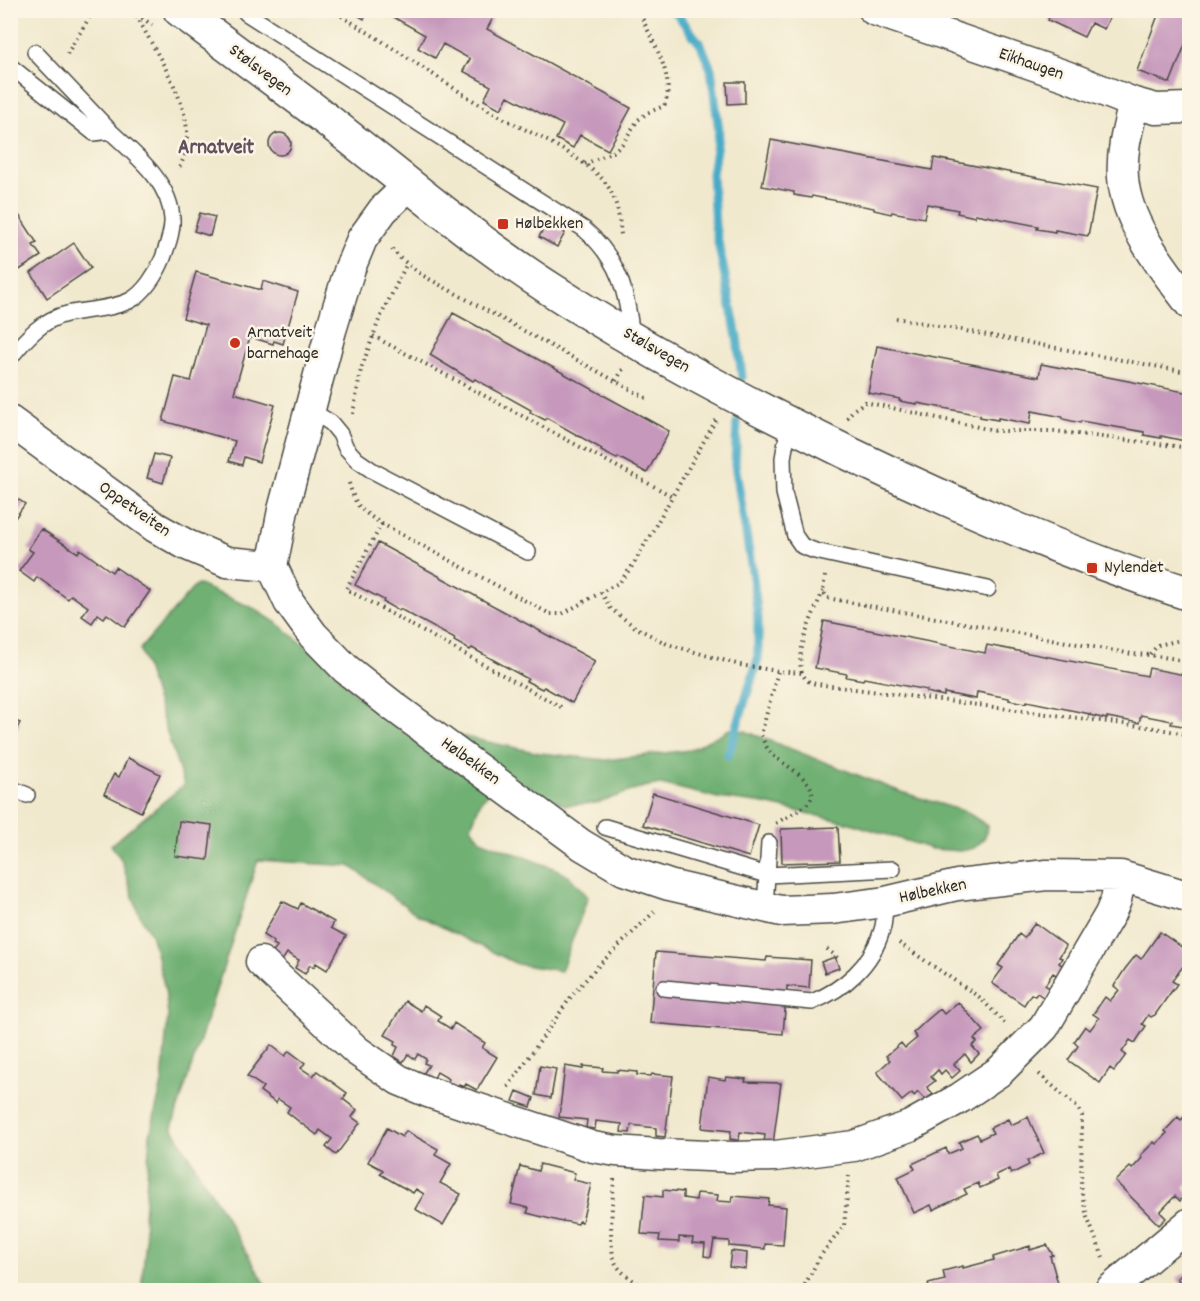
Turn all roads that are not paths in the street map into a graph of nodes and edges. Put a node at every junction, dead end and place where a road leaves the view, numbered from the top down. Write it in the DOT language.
graph roads {
  1 [pos="180,10"];
  2 [pos="874,10"];
  3 [pos="246,13"];
  4 [pos="36,52"];
  5 [pos="10,66"];
  6 [pos="1134,104"];
  7 [pos="1190,108"];
  8 [pos="110,131"];
  9 [pos="408,186"];
  10 [pos="1190,304"];
  11 [pos="632,338"];
  12 [pos="10,357"];
  13 [pos="310,410"];
  14 [pos="10,421"];
  15 [pos="789,424"];
  16 [pos="528,552"];
  17 [pos="272,566"];
  18 [pos="988,589"];
  19 [pos="1190,594"];
  20 [pos="10,788"];
  21 [pos="27,795"];
  22 [pos="605,827"];
  23 [pos="769,843"];
  24 [pos="893,869"];
  25 [pos="767,875"];
  26 [pos="1121,876"];
  27 [pos="1190,897"];
  28 [pos="885,902"];
  29 [pos="765,907"];
  30 [pos="261,963"];
  31 [pos="664,988"];
  32 [pos="1190,1223"];
  33 [pos="1110,1290"];
  1 -- 9 [label="street, Stølsvegen"];
  2 -- 6 [label="street, Eikhaugen"];
  3 -- 11 [label="lane"];
  4 -- 8 [label="lane"];
  5 -- 8 [label="lane"];
  6 -- 7 [label="street, Eikhaugen"];
  6 -- 10 [label="street"];
  8 -- 12 [label="lane"];
  9 -- 11 [label="street, Stølsvegen"];
  9 -- 13 [label="street"];
  11 -- 15 [label="street, Stølsvegen"];
  13 -- 16 [label="lane"];
  13 -- 17 [label="street"];
  14 -- 17 [label="street, Oppetveiten"];
  15 -- 18 [label="lane"];
  15 -- 19 [label="street, Stølsvegen"];
  17 -- 29 [label="street, Hølbekken"];
  20 -- 21 [label="lane"];
  22 -- 25 [label="lane"];
  23 -- 25 [label="lane"];
  24 -- 25 [label="lane"];
  25 -- 29 [label="lane"];
  26 -- 27 [label="street, Hølbekken"];
  26 -- 28 [label="street, Hølbekken"];
  26 -- 30 [label="street"];
  28 -- 29 [label="street, Hølbekken"];
  28 -- 31 [label="lane"];
  32 -- 33 [label="street"];
}
